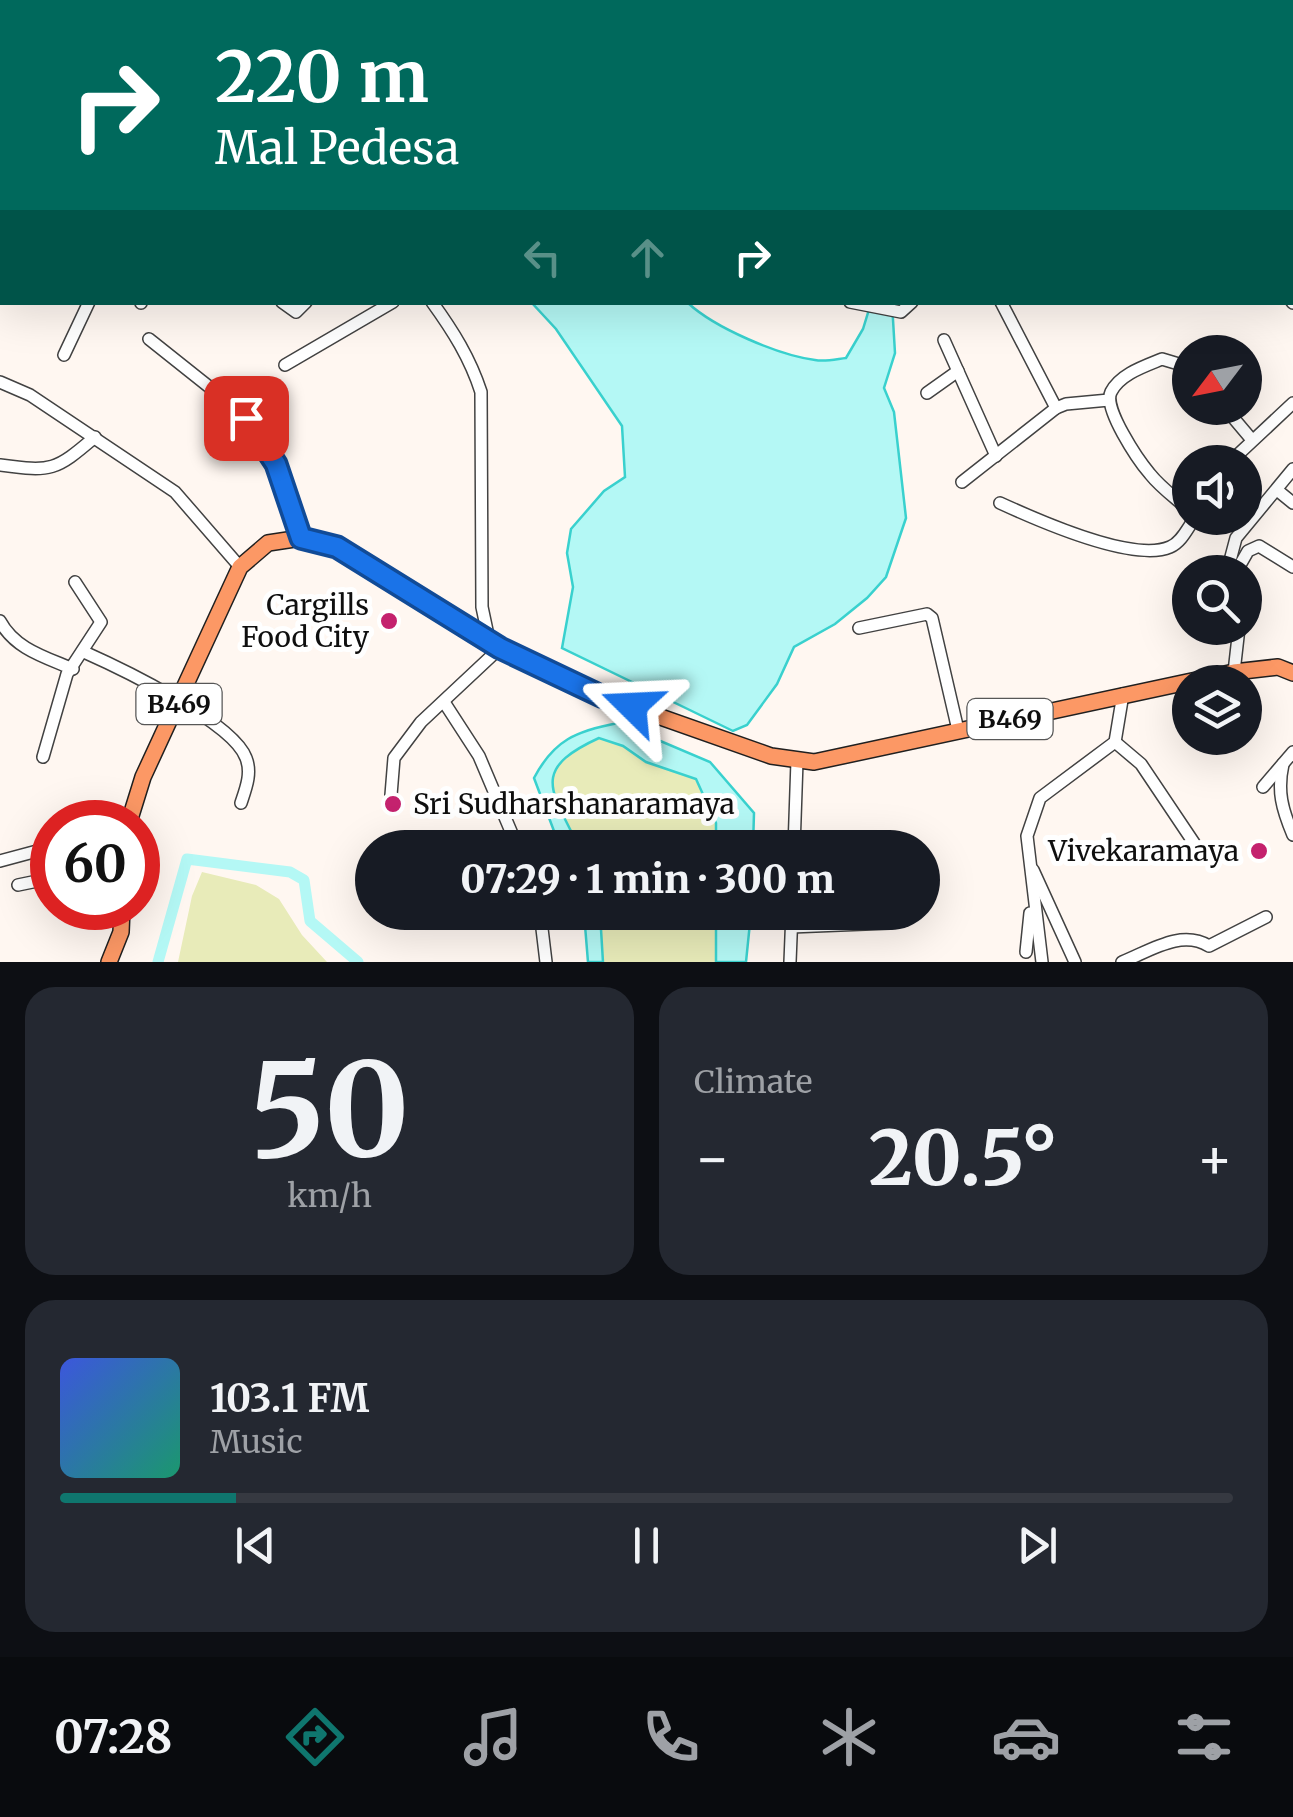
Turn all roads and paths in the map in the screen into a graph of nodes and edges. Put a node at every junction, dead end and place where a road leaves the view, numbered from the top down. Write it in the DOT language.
graph roads {
  1 [pos="87,305"];
  2 [pos="388,305"];
  3 [pos="434,305"];
  4 [pos="860,305"];
  5 [pos="909,305"];
  6 [pos="1003,305"];
  7 [pos="149,339"];
  8 [pos="944,340"];
  9 [pos="64,354"];
  10 [pos="1172,362"];
  11 [pos="285,364"];
  12 [pos="958,371"];
  13 [pos="0,382"];
  14 [pos="926,393"];
  15 [pos="1109,400"];
  16 [pos="1293,403"];
  17 [pos="1056,408"];
  18 [pos="1239,425"];
  19 [pos="95,437"];
  20 [pos="1252,440"];
  21 [pos="1247,445"];
  22 [pos="996,456"];
  23 [pos="0,466"];
  24 [pos="1293,469"];
  25 [pos="962,482"];
  26 [pos="1277,490"];
  27 [pos="1172,494"];
  28 [pos="1000,503"];
  29 [pos="1293,503"];
  30 [pos="1183,535"];
  31 [pos="301,538"];
  32 [pos="1232,555"];
  33 [pos="1246,555"];
  34 [pos="1293,567"];
  35 [pos="240,568"];
  36 [pos="75,582"];
  37 [pos="482,607"];
  38 [pos="0,621"];
  39 [pos="459,623"];
  40 [pos="859,628"];
  41 [pos="494,644"];
  42 [pos="84,652"];
  43 [pos="1262,668"];
  44 [pos="73,669"];
  45 [pos="1293,673"];
  46 [pos="1172,684"];
  47 [pos="1123,694"];
  48 [pos="180,701"];
  49 [pos="444,702"];
  50 [pos="958,730"];
  51 [pos="1115,742"];
  52 [pos="1293,752"];
  53 [pos="44,757"];
  54 [pos="796,761"];
  55 [pos="1283,764"];
  56 [pos="1263,788"];
  57 [pos="391,795"];
  58 [pos="135,800"];
  59 [pos="241,803"];
  60 [pos="511,830"];
  61 [pos="794,830"];
  62 [pos="1293,834"];
  63 [pos="1194,843"];
  64 [pos="30,854"];
  65 [pos="1028,859"];
  66 [pos="0,862"];
  67 [pos="30,883"];
  68 [pos="18,886"];
  69 [pos="1266,917"];
  70 [pos="121,930"];
  71 [pos="542,930"];
  72 [pos="791,930"];
  73 [pos="1026,952"];
  74 [pos="110,962"];
  75 [pos="546,962"];
  76 [pos="790,962"];
  77 [pos="1042,962"];
  78 [pos="1075,962"];
  79 [pos="1122,962"];
  1 -- 9 [label="street"];
  2 -- 11 [label="street"];
  3 -- 37 [label="street"];
  4 -- 5 [label="street"];
  6 -- 17 [label="street"];
  7 -- 31 [label="street"];
  8 -- 12 [label="street"];
  10 -- 15 [label="street"];
  12 -- 14 [label="street"];
  12 -- 22 [label="street"];
  13 -- 19 [label="street"];
  15 -- 17 [label="street"];
  15 -- 27 [label="street"];
  16 -- 20 [label="street"];
  17 -- 22 [label="street"];
  18 -- 20 [label="street"];
  19 -- 23 [label="street"];
  19 -- 35 [label="street"];
  20 -- 21 [label="street"];
  22 -- 25 [label="street"];
  24 -- 26 [label="street"];
  26 -- 29 [label="street"];
  26 -- 32 [label="street"];
  28 -- 30 [label="street"];
  31 -- 35 [label="main road"];
  31 -- 39 [label="main road, B469"];
  33 -- 34 [label="street"];
  35 -- 48 [label="main road, B469"];
  36 -- 42 [label="street"];
  37 -- 39 [label="street"];
  37 -- 41 [label="street"];
  38 -- 44 [label="street"];
  39 -- 41 [label="main road, B469"];
  40 -- 50 [label="street"];
  41 -- 49 [label="street"];
  41 -- 54 [label="main road, B469"];
  42 -- 44 [label="street"];
  42 -- 48 [label="street"];
  43 -- 45 [label="main road, B469"];
  44 -- 53 [label="street"];
  46 -- 47 [label="main road, B469"];
  47 -- 50 [label="main road, B469"];
  47 -- 51 [label="street"];
  48 -- 58 [label="main road, B469"];
  48 -- 59 [label="street"];
  49 -- 57 [label="street"];
  49 -- 60 [label="street"];
  50 -- 54 [label="main road, B469"];
  51 -- 63 [label="street"];
  51 -- 65 [label="street"];
  52 -- 55 [label="street"];
  54 -- 61 [label="street"];
  55 -- 56 [label="street"];
  55 -- 62 [label="street"];
  64 -- 66 [label="street"];
  65 -- 73 [label="street"];
  65 -- 77 [label="street"];
  65 -- 78 [label="street"];
  67 -- 68 [label="street"];
  69 -- 79 [label="street"];
  70 -- 74 [label="main road"];
  71 -- 75 [label="street"];
  72 -- 76 [label="street"];
}
